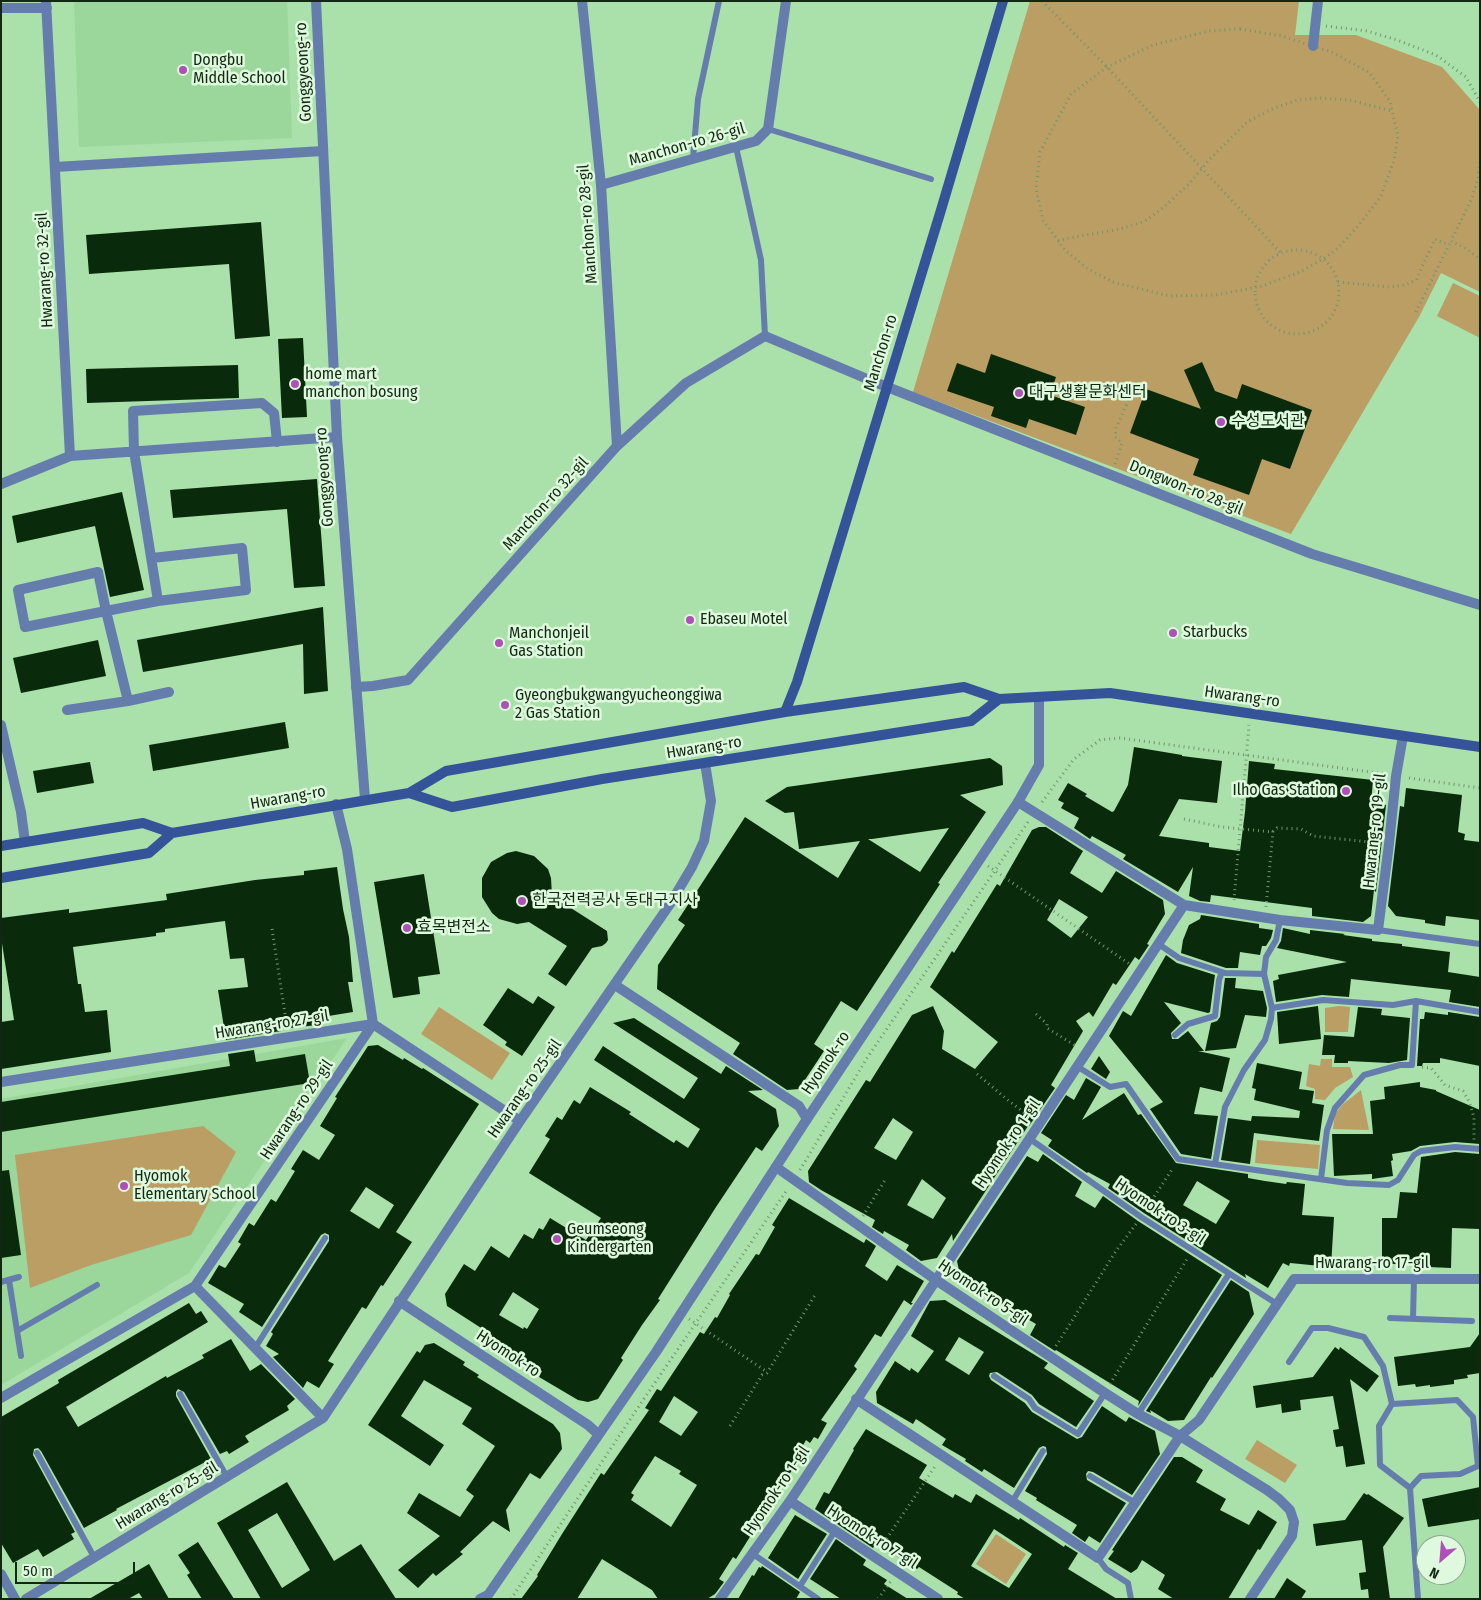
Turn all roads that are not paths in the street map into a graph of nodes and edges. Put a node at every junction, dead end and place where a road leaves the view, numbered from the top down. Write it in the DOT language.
graph roads {
  1 [pos="316,1"];
  2 [pos="582,1"];
  3 [pos="719,1"];
  4 [pos="786,1"];
  5 [pos="1003,1"];
  6 [pos="1318,1"];
  7 [pos="47,5"];
  8 [pos="1,8"];
  9 [pos="1314,46"];
  10 [pos="768,129"];
  11 [pos="736,147"];
  12 [pos="323,151"];
  13 [pos="693,159"];
  14 [pos="55,167"];
  15 [pos="931,179"];
  16 [pos="601,185"];
  17 [pos="766,336"];
  18 [pos="887,386"];
  19 [pos="337,437"];
  20 [pos="277,442"];
  21 [pos="618,446"];
  22 [pos="134,451"];
  23 [pos="70,456"];
  24 [pos="1,484"];
  25 [pos="152,558"];
  26 [pos="158,601"];
  27 [pos="1480,605"];
  28 [pos="106,611"];
  29 [pos="356,687"];
  30 [pos="169,692"];
  31 [pos="1039,696"];
  32 [pos="999,700"];
  33 [pos="128,701"];
  34 [pos="67,710"];
  35 [pos="785,712"];
  36 [pos="1,725"];
  37 [pos="1403,736"];
  38 [pos="1480,748"];
  39 [pos="705,763"];
  40 [pos="409,793"];
  41 [pos="365,799"];
  42 [pos="1018,802"];
  43 [pos="336,804"];
  44 [pos="172,833"];
  45 [pos="25,842"];
  46 [pos="1,846"];
  47 [pos="1,878"];
  48 [pos="1184,905"];
  49 [pos="1280,920"];
  50 [pos="1378,930"];
  51 [pos="1157,943"];
  52 [pos="1480,944"];
  53 [pos="1222,972"];
  54 [pos="1264,974"];
  55 [pos="615,985"];
  56 [pos="1416,1001"];
  57 [pos="1272,1008"];
  58 [pos="1480,1012"];
  59 [pos="373,1024"];
  60 [pos="1175,1035"];
  61 [pos="1078,1067"];
  62 [pos="1,1082"];
  63 [pos="807,1119"];
  64 [pos="520,1121"];
  65 [pos="1030,1139"];
  66 [pos="1477,1149"];
  67 [pos="1215,1164"];
  68 [pos="776,1167"];
  69 [pos="1321,1179"];
  70 [pos="325,1238"];
  71 [pos="1229,1274"];
  72 [pos="19,1277"];
  73 [pos="1414,1279"];
  74 [pos="1480,1279"];
  75 [pos="9,1280"];
  76 [pos="936,1280"];
  77 [pos="1,1282"];
  78 [pos="97,1285"];
  79 [pos="195,1286"];
  80 [pos="399,1301"];
  81 [pos="1277,1304"];
  82 [pos="1390,1318"];
  83 [pos="1413,1319"];
  84 [pos="1472,1321"];
  85 [pos="17,1331"];
  86 [pos="255,1348"];
  87 [pos="21,1356"];
  88 [pos="1289,1362"];
  89 [pos="994,1376"];
  90 [pos="1105,1393"];
  91 [pos="180,1394"];
  92 [pos="1,1398"];
  93 [pos="856,1399"];
  94 [pos="1392,1404"];
  95 [pos="1138,1414"];
  96 [pos="323,1418"];
  97 [pos="598,1434"];
  98 [pos="1180,1436"];
  99 [pos="1043,1451"];
  100 [pos="37,1453"];
  101 [pos="1090,1476"];
  102 [pos="227,1477"];
  103 [pos="1410,1488"];
  104 [pos="790,1501"];
  105 [pos="1012,1502"];
  106 [pos="1134,1502"];
  107 [pos="835,1530"];
  108 [pos="753,1554"];
  109 [pos="94,1557"];
  110 [pos="1098,1558"];
  111 [pos="1,1574"];
  112 [pos="800,1586"];
  113 [pos="486,1597"];
  114 [pos="15,1599"];
  115 [pos="26,1599"];
  116 [pos="720,1599"];
  117 [pos="818,1599"];
  118 [pos="938,1599"];
  119 [pos="1131,1599"];
  120 [pos="1250,1599"];
  121 [pos="1418,1599"];
  1 -- 12 [label="street, Gonggyeong-ro"];
  2 -- 16 [label="street, Manchon-ro 28-gil"];
  3 -- 13 [label="lane"];
  4 -- 10 [label="street, Manchon-ro 26-gil"];
  5 -- 18 [label="main road, Manchon-ro"];
  6 -- 9 [label="street"];
  7 -- 8 [label="street, Hwarang-ro 32-gil"];
  7 -- 14 [label="street, Hwarang-ro 32-gil"];
  10 -- 11 [label="street, Manchon-ro 26-gil"];
  10 -- 15 [label="lane"];
  11 -- 13 [label="street, Manchon-ro 26-gil"];
  11 -- 17 [label="lane"];
  12 -- 14 [label="street"];
  12 -- 19 [label="street, Gonggyeong-ro"];
  13 -- 16 [label="street, Manchon-ro 26-gil"];
  14 -- 23 [label="street, Hwarang-ro 32-gil"];
  16 -- 21 [label="street, Manchon-ro 28-gil"];
  17 -- 18 [label="street"];
  17 -- 21 [label="street, Manchon-ro 32-gil"];
  18 -- 27 [label="street, Dongwon-ro 28-gil"];
  18 -- 35 [label="main road, Manchon-ro"];
  19 -- 20 [label="street"];
  19 -- 29 [label="street, Gonggyeong-ro"];
  20 -- 22 [label="street"];
  20 -- 22 [label="street"];
  21 -- 29 [label="street, Manchon-ro 32-gil"];
  22 -- 23 [label="street"];
  22 -- 25 [label="street"];
  23 -- 24 [label="street"];
  25 -- 26 [label="street"];
  25 -- 26 [label="street"];
  26 -- 28 [label="street"];
  28 -- 28 [label="street"];
  28 -- 33 [label="street"];
  29 -- 41 [label="street, Gonggyeong-ro"];
  30 -- 33 [label="street"];
  31 -- 32 [label="main road, Hwarang-ro"];
  31 -- 37 [label="main road, Hwarang-ro"];
  31 -- 42 [label="street, Hyomok-ro"];
  32 -- 35 [label="main road, Hwarang-ro"];
  32 -- 39 [label="main road, Hwarang-ro"];
  33 -- 34 [label="street"];
  35 -- 40 [label="main road, Hwarang-ro"];
  36 -- 45 [label="street"];
  37 -- 38 [label="main road, Hwarang-ro"];
  37 -- 50 [label="street, Hwarang-ro 19-gil"];
  39 -- 40 [label="main road, Hwarang-ro"];
  39 -- 55 [label="street, Hwarang-ro 25-gil"];
  40 -- 41 [label="main road, Hwarang-ro"];
  41 -- 43 [label="main road, Hwarang-ro"];
  42 -- 48 [label="street"];
  42 -- 63 [label="street, Hyomok-ro"];
  43 -- 44 [label="main road, Hwarang-ro"];
  43 -- 59 [label="street"];
  44 -- 45 [label="main road, Hwarang-ro"];
  44 -- 47 [label="main road"];
  45 -- 46 [label="main road, Hwarang-ro"];
  48 -- 49 [label="street"];
  48 -- 51 [label="street, Hyomok-ro 1-gil"];
  49 -- 50 [label="street"];
  49 -- 54 [label="lane"];
  50 -- 52 [label="lane"];
  51 -- 53 [label="lane"];
  51 -- 61 [label="street, Hyomok-ro 1-gil"];
  53 -- 54 [label="lane"];
  53 -- 60 [label="lane"];
  54 -- 57 [label="lane"];
  55 -- 63 [label="street"];
  55 -- 64 [label="street, Hwarang-ro 25-gil"];
  56 -- 57 [label="lane"];
  56 -- 58 [label="lane"];
  56 -- 69 [label="lane"];
  57 -- 67 [label="lane"];
  59 -- 62 [label="street, Hwarang-ro 27-gil"];
  59 -- 64 [label="street"];
  59 -- 79 [label="street, Hwarang-ro 29-gil"];
  61 -- 65 [label="street, Hyomok-ro 1-gil"];
  61 -- 67 [label="lane"];
  63 -- 68 [label="street, Hyomok-ro"];
  64 -- 80 [label="street, Hwarang-ro 25-gil"];
  65 -- 71 [label="lane, Hyomok-ro 3-gil"];
  65 -- 76 [label="street, Hyomok-ro 1-gil"];
  66 -- 69 [label="lane"];
  67 -- 69 [label="lane"];
  68 -- 76 [label="street, Hyomok-ro 5-gil"];
  68 -- 97 [label="street, Hyomok-ro"];
  70 -- 86 [label="lane"];
  71 -- 81 [label="lane, Hyomok-ro 3-gil"];
  71 -- 95 [label="lane"];
  72 -- 75 [label="lane"];
  73 -- 74 [label="street, Hwarang-ro 17-gil"];
  73 -- 81 [label="street, Hwarang-ro 17-gil"];
  73 -- 83 [label="lane"];
  75 -- 77 [label="lane"];
  75 -- 85 [label="lane"];
  76 -- 90 [label="street, Hyomok-ro 5-gil"];
  76 -- 93 [label="street, Hyomok-ro 1-gil"];
  78 -- 85 [label="lane"];
  79 -- 86 [label="street"];
  79 -- 92 [label="street, Hwarang-ro 29-gil"];
  80 -- 96 [label="street, Hwarang-ro 25-gil"];
  80 -- 97 [label="street, Hyomok-ro"];
  81 -- 98 [label="street"];
  82 -- 83 [label="lane"];
  83 -- 84 [label="lane"];
  85 -- 87 [label="lane"];
  86 -- 96 [label="street"];
  88 -- 94 [label="lane"];
  89 -- 90 [label="lane"];
  90 -- 95 [label="street, Hyomok-ro 5-gil"];
  91 -- 102 [label="lane"];
  93 -- 104 [label="street, Hyomok-ro 1-gil"];
  93 -- 105 [label="street"];
  94 -- 103 [label="lane"];
  94 -- 103 [label="lane"];
  95 -- 98 [label="street, Hyomok-ro 5-gil"];
  96 -- 102 [label="street, Hwarang-ro 25-gil"];
  97 -- 113 [label="street, Hyomok-ro"];
  98 -- 106 [label="street"];
  98 -- 120 [label="street, Hyomok-ro 5-gil"];
  99 -- 105 [label="lane"];
  100 -- 109 [label="lane"];
  101 -- 106 [label="lane"];
  102 -- 109 [label="street, Hwarang-ro 25-gil"];
  103 -- 121 [label="lane"];
  104 -- 107 [label="street, Hyomok-ro 7-gil"];
  104 -- 108 [label="street, Hyomok-ro 1-gil"];
  105 -- 110 [label="street"];
  106 -- 110 [label="street"];
  107 -- 112 [label="lane"];
  107 -- 118 [label="street, Hyomok-ro 7-gil"];
  108 -- 112 [label="lane"];
  108 -- 116 [label="street, Hyomok-ro 1-gil"];
  109 -- 115 [label="street, Hwarang-ro 25-gil"];
  110 -- 119 [label="lane"];
  111 -- 114 [label="street"];
  112 -- 117 [label="lane"];
}
